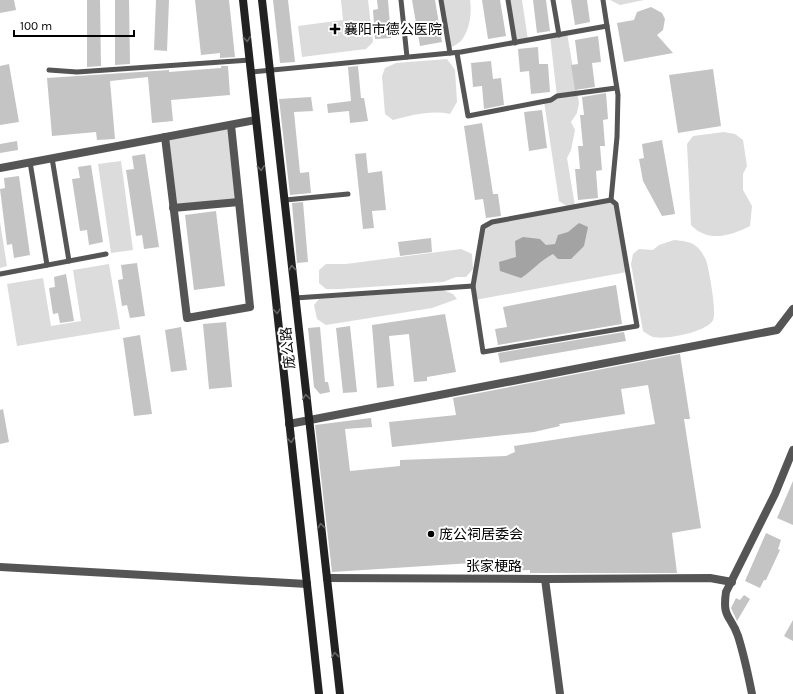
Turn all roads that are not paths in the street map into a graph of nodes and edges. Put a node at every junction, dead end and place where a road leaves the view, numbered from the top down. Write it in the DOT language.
graph roads {
  1 [pos="243,0"];
  2 [pos="262,0"];
  3 [pos="401,0"];
  4 [pos="441,0"];
  5 [pos="508,0"];
  6 [pos="553,0"];
  7 [pos="603,0"];
  8 [pos="607,26"];
  9 [pos="559,35"];
  10 [pos="515,43"];
  11 [pos="450,53"];
  12 [pos="457,53"];
  13 [pos="408,57"];
  14 [pos="250,60"];
  15 [pos="49,70"];
  16 [pos="270,70"];
  17 [pos="251,72"];
  18 [pos="616,88"];
  19 [pos="256,120"];
  20 [pos="231,125"];
  21 [pos="165,137"];
  22 [pos="52,158"];
  23 [pos="30,162"];
  24 [pos="0,168"];
  25 [pos="348,194"];
  26 [pos="285,200"];
  27 [pos="611,200"];
  28 [pos="239,202"];
  29 [pos="173,208"];
  30 [pos="106,254"];
  31 [pos="69,261"];
  32 [pos="47,265"];
  33 [pos="0,274"];
  34 [pos="473,286"];
  35 [pos="296,298"];
  36 [pos="793,309"];
  37 [pos="309,420"];
  38 [pos="289,424"];
  39 [pos="793,450"];
  40 [pos="0,567"];
  41 [pos="327,578"];
  42 [pos="545,579"];
  43 [pos="732,582"];
  44 [pos="307,584"];
  45 [pos="319,694"];
  46 [pos="340,694"];
  47 [pos="560,694"];
  48 [pos="752,694"];
  1 -- 14 [label="main road, 庞公路, one-way"];
  2 -- 16 [label="main road, 庞公路"];
  3 -- 13 [label="lane"];
  4 -- 11 [label="lane"];
  5 -- 10 [label="lane"];
  6 -- 9 [label="lane"];
  7 -- 8 [label="lane"];
  8 -- 9 [label="lane"];
  8 -- 18 [label="lane"];
  9 -- 10 [label="lane"];
  10 -- 12 [label="lane"];
  11 -- 12 [label="lane"];
  11 -- 13 [label="lane"];
  12 -- 18 [label="lane"];
  13 -- 16 [label="lane"];
  14 -- 15 [label="lane"];
  14 -- 17 [label="main road, 庞公路"];
  16 -- 17 [label="lane"];
  16 -- 26 [label="main road, 庞公路"];
  17 -- 19 [label="main road, 庞公路"];
  18 -- 27 [label="lane"];
  19 -- 20 [label="street"];
  19 -- 38 [label="main road, 庞公路, one-way"];
  20 -- 21 [label="street"];
  20 -- 28 [label="street"];
  21 -- 22 [label="street"];
  21 -- 29 [label="street"];
  22 -- 23 [label="street"];
  22 -- 31 [label="lane"];
  23 -- 24 [label="street"];
  23 -- 32 [label="lane"];
  25 -- 26 [label="lane"];
  35 -- 26 [label="main road, 庞公路, one-way"];
  27 -- 34 [label="lane"];
  27 -- 34 [label="lane"];
  28 -- 29 [label="street"];
  28 -- 29 [label="street"];
  30 -- 31 [label="lane"];
  31 -- 32 [label="lane"];
  32 -- 33 [label="lane"];
  34 -- 35 [label="lane"];
  37 -- 35 [label="main road, 庞公路, one-way"];
  36 -- 37 [label="street"];
  37 -- 38 [label="street"];
  41 -- 37 [label="main road, 庞公路, one-way"];
  38 -- 44 [label="main road, 庞公路, one-way"];
  39 -- 43 [label="street"];
  40 -- 44 [label="street"];
  41 -- 42 [label="street, 张家梗路"];
  46 -- 41 [label="main road, 庞公路, one-way"];
  42 -- 43 [label="street, 张家梗路"];
  42 -- 47 [label="street"];
  43 -- 48 [label="street"];
  44 -- 45 [label="main road, 庞公路"];
}
